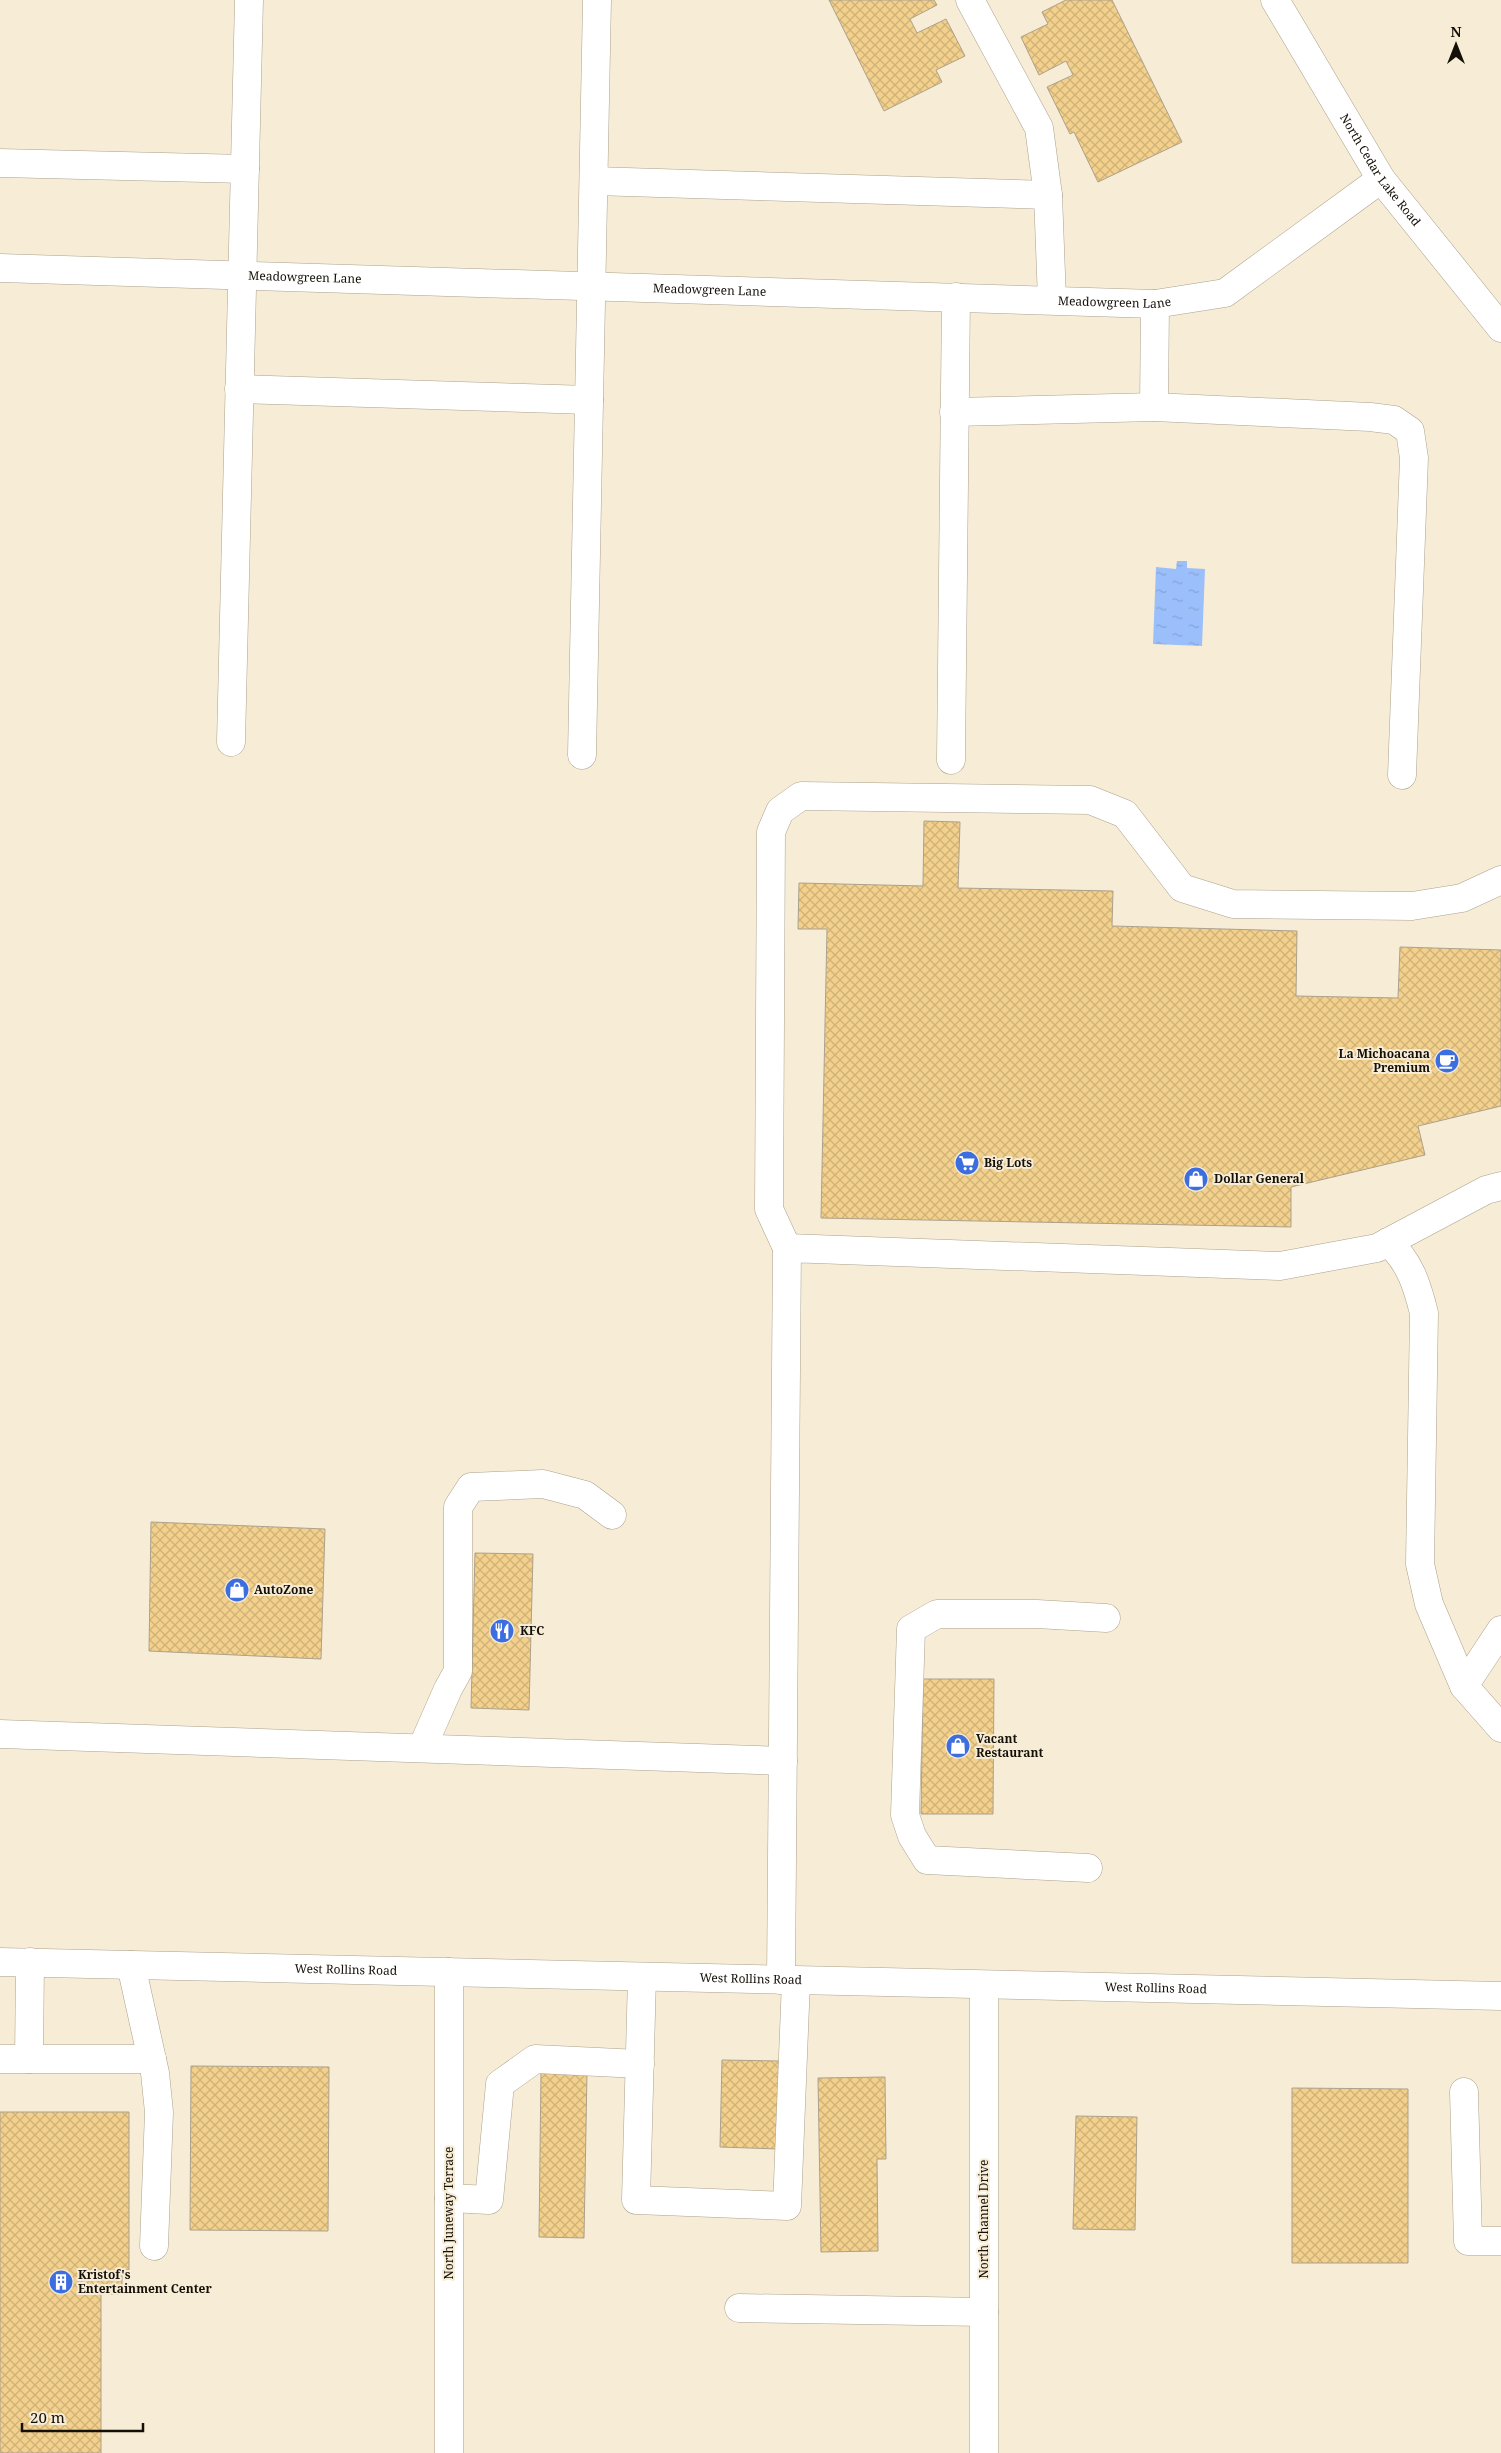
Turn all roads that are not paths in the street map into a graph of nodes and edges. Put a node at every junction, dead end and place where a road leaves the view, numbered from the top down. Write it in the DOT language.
graph roads {
  1 [pos="249,0"];
  2 [pos="597,0"];
  3 [pos="970,0"];
  4 [pos="1275,0"];
  5 [pos="0,164"];
  6 [pos="245,169"];
  7 [pos="1381,179"];
  8 [pos="594,181"];
  9 [pos="1048,195"];
  10 [pos="0,268"];
  11 [pos="242,275"];
  12 [pos="592,286"];
  13 [pos="956,297"];
  14 [pos="1052,300"];
  15 [pos="1155,304"];
  16 [pos="1501,328"];
  17 [pos="239,389"];
  18 [pos="589,400"];
  19 [pos="1154,407"];
  20 [pos="954,412"];
  21 [pos="231,742"];
  22 [pos="582,755"];
  23 [pos="951,760"];
  24 [pos="1402,775"];
  25 [pos="1501,880"];
  26 [pos="1501,1186"];
  27 [pos="1388,1242"];
  28 [pos="786,1248"];
  29 [pos="612,1515"];
  30 [pos="1106,1618"];
  31 [pos="1501,1630"];
  32 [pos="1464,1686"];
  33 [pos="1501,1728"];
  34 [pos="0,1734"];
  35 [pos="422,1748"];
  36 [pos="782,1761"];
  37 [pos="1088,1868"];
  38 [pos="0,1962"];
  39 [pos="30,1962"];
  40 [pos="131,1965"];
  41 [pos="449,1972"];
  42 [pos="642,1977"];
  43 [pos="789,1981"];
  44 [pos="984,1986"];
  45 [pos="1501,1996"];
  46 [pos="0,2059"];
  47 [pos="28,2059"];
  48 [pos="152,2059"];
  49 [pos="640,2064"];
  50 [pos="1464,2092"];
  51 [pos="449,2198"];
  52 [pos="1501,2241"];
  53 [pos="154,2246"];
  54 [pos="739,2308"];
  55 [pos="984,2312"];
  56 [pos="449,2453"];
  57 [pos="984,2453"];
  1 -- 6 [label="main road"];
  2 -- 8 [label="main road"];
  3 -- 9 [label="main road"];
  4 -- 7 [label="main road, North Cedar Lake Road"];
  5 -- 6 [label="main road"];
  6 -- 11 [label="main road"];
  7 -- 15 [label="main road, Meadowgreen Lane"];
  7 -- 16 [label="main road, North Cedar Lake Road"];
  8 -- 9 [label="main road"];
  8 -- 12 [label="main road"];
  9 -- 14 [label="main road"];
  10 -- 11 [label="main road, Meadowgreen Lane"];
  11 -- 12 [label="main road, Meadowgreen Lane"];
  11 -- 17 [label="main road"];
  12 -- 13 [label="main road, Meadowgreen Lane"];
  12 -- 18 [label="main road"];
  13 -- 14 [label="main road, Meadowgreen Lane"];
  13 -- 20 [label="main road"];
  14 -- 15 [label="main road, Meadowgreen Lane"];
  15 -- 19 [label="main road"];
  17 -- 18 [label="main road"];
  17 -- 21 [label="main road"];
  18 -- 22 [label="main road"];
  19 -- 20 [label="main road"];
  19 -- 24 [label="main road"];
  20 -- 23 [label="main road"];
  25 -- 28 [label="main road"];
  26 -- 27 [label="main road"];
  27 -- 28 [label="main road"];
  27 -- 32 [label="main road"];
  28 -- 36 [label="main road"];
  29 -- 35 [label="main road"];
  30 -- 37 [label="main road"];
  31 -- 32 [label="main road"];
  32 -- 33 [label="main road"];
  34 -- 35 [label="main road"];
  35 -- 36 [label="main road"];
  36 -- 43 [label="main road"];
  38 -- 39 [label="main road, West Rollins Road"];
  39 -- 40 [label="main road, West Rollins Road"];
  39 -- 47 [label="main road"];
  40 -- 41 [label="main road, West Rollins Road"];
  40 -- 48 [label="main road"];
  41 -- 42 [label="main road, West Rollins Road"];
  41 -- 51 [label="main road, North Juneway Terrace"];
  42 -- 43 [label="main road, West Rollins Road"];
  42 -- 49 [label="main road"];
  43 -- 44 [label="main road, West Rollins Road"];
  43 -- 49 [label="main road"];
  44 -- 45 [label="main road, West Rollins Road"];
  44 -- 55 [label="main road, North Channel Drive"];
  46 -- 47 [label="main road"];
  47 -- 48 [label="main road"];
  48 -- 53 [label="main road"];
  49 -- 51 [label="main road"];
  50 -- 52 [label="main road"];
  51 -- 56 [label="main road, North Juneway Terrace"];
  54 -- 55 [label="main road"];
  55 -- 57 [label="main road, North Channel Drive"];
}
